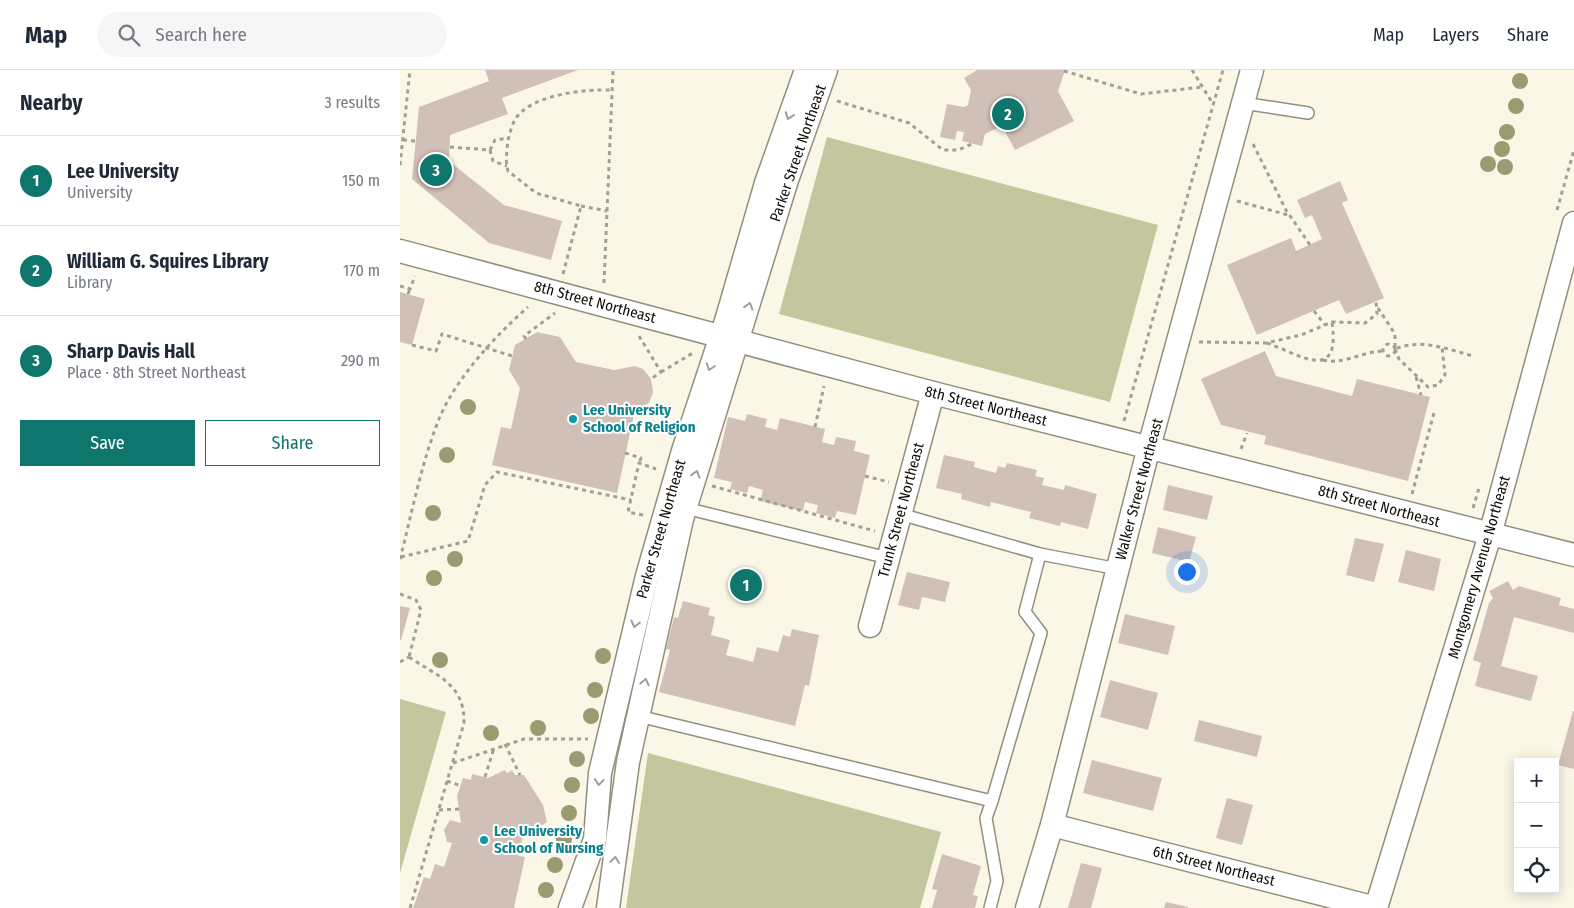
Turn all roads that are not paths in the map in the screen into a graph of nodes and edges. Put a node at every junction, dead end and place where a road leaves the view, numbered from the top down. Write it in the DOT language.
graph roads {
  1 [pos="806,70"];
  2 [pos="826,70"];
  3 [pos="1252,70"];
  4 [pos="1243,103"];
  5 [pos="1308,113"];
  6 [pos="1565,219"];
  7 [pos="400,251"];
  8 [pos="730,338"];
  9 [pos="933,393"];
  10 [pos="1149,447"];
  11 [pos="684,478"];
  12 [pos="685,508"];
  13 [pos="900,514"];
  14 [pos="1490,535"];
  15 [pos="1040,554"];
  16 [pos="1574,555"];
  17 [pos="888,558"];
  18 [pos="1118,569"];
  19 [pos="870,626"];
  20 [pos="638,716"];
  21 [pos="992,801"];
  22 [pos="1052,825"];
  23 [pos="570,908"];
  24 [pos="608,908"];
  25 [pos="990,908"];
  26 [pos="1027,908"];
  27 [pos="1376,908"];
  1 -- 8 [label="street, Parker Street Northeast, one-way"];
  8 -- 2 [label="street, Parker Street Northeast, one-way"];
  3 -- 4 [label="street, Walker Street Northeast"];
  4 -- 5 [label="lane"];
  4 -- 10 [label="street, Walker Street Northeast"];
  6 -- 14 [label="street, Montgomery Avenue Northeast"];
  7 -- 8 [label="street, 8th Street Northeast"];
  8 -- 9 [label="street, 8th Street Northeast"];
  8 -- 11 [label="street, Parker Street Northeast, one-way"];
  11 -- 8 [label="street, Parker Street Northeast, one-way"];
  9 -- 10 [label="street, 8th Street Northeast"];
  9 -- 13 [label="street, Trunk Street Northeast"];
  10 -- 14 [label="street, 8th Street Northeast"];
  10 -- 18 [label="street, Walker Street Northeast"];
  11 -- 12 [label="street"];
  11 -- 23 [label="street, Parker Street Northeast, one-way"];
  12 -- 17 [label="lane"];
  20 -- 12 [label="street, one-way"];
  13 -- 15 [label="lane"];
  13 -- 17 [label="street, Trunk Street Northeast"];
  14 -- 16 [label="street, 8th Street Northeast"];
  14 -- 27 [label="street, Montgomery Avenue Northeast"];
  15 -- 18 [label="lane"];
  15 -- 21 [label="lane"];
  17 -- 19 [label="street, Trunk Street Northeast"];
  18 -- 22 [label="street, Walker Street Northeast"];
  20 -- 21 [label="lane"];
  24 -- 20 [label="street, one-way"];
  21 -- 25 [label="lane"];
  22 -- 26 [label="street, Walker Street Northeast"];
  22 -- 27 [label="street, 6th Street Northeast"];
}
